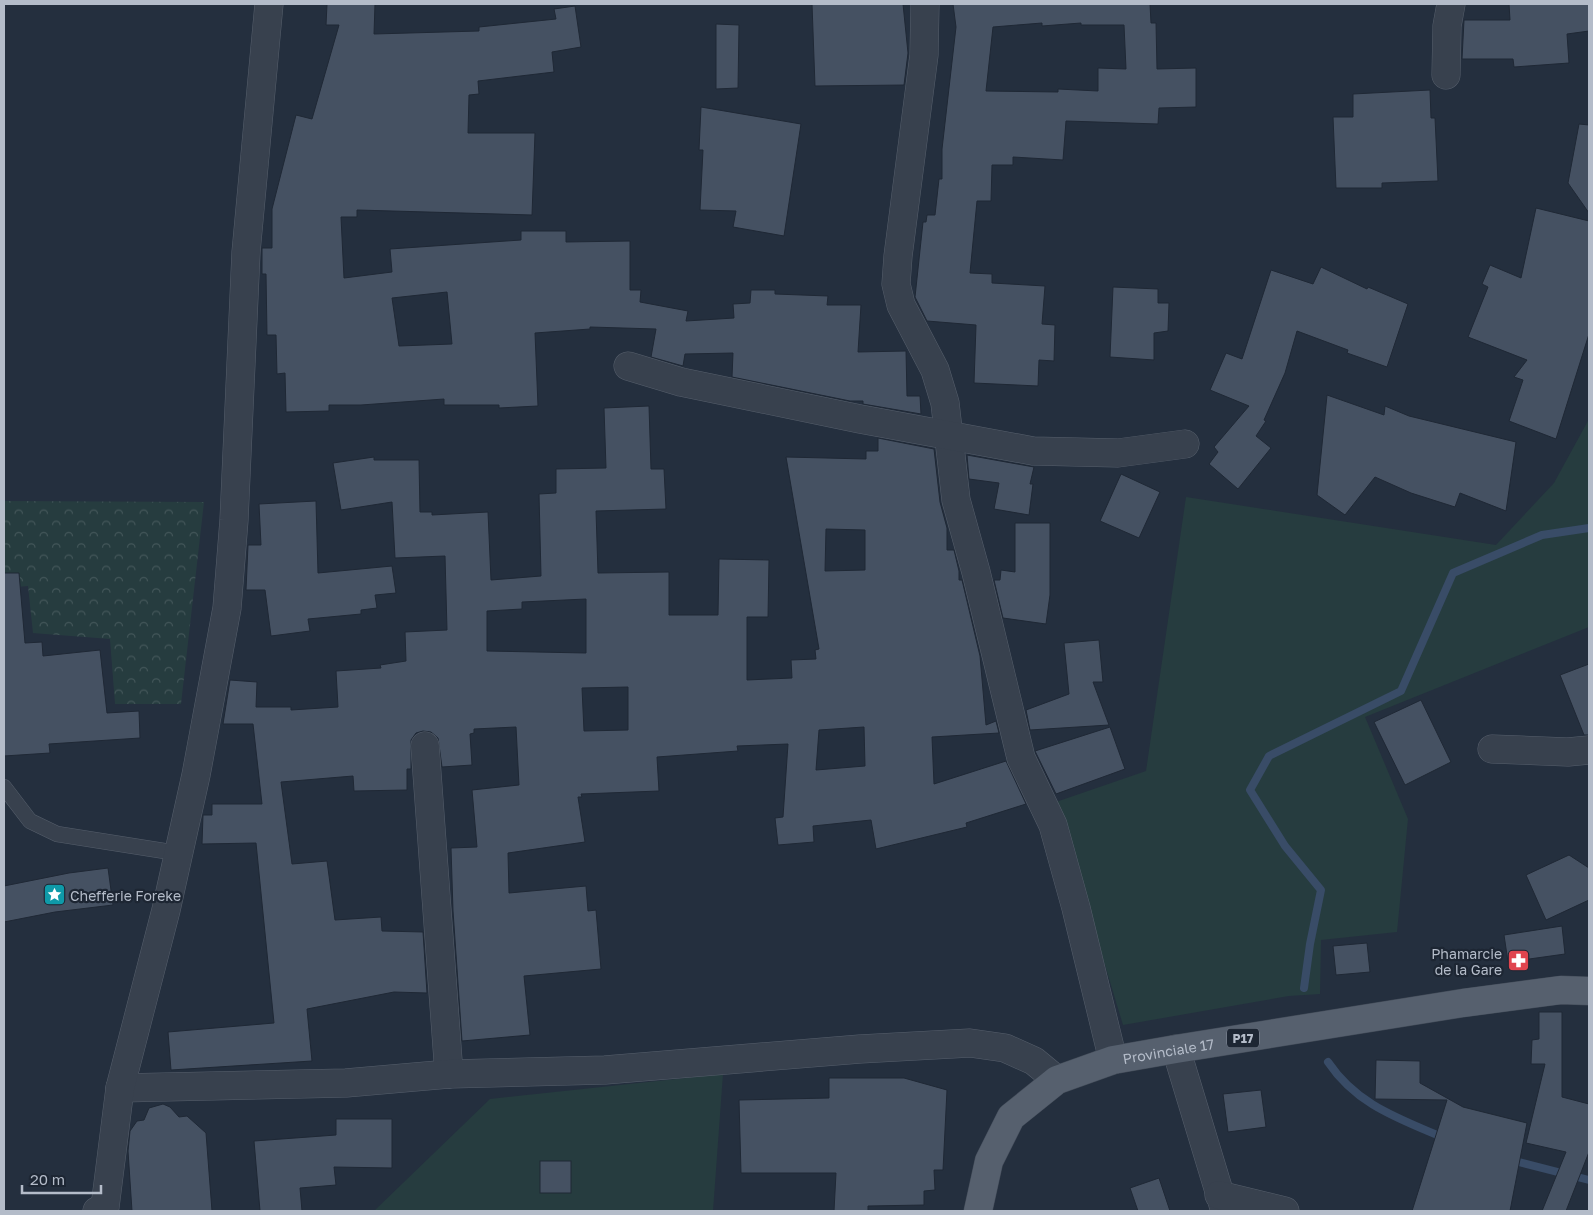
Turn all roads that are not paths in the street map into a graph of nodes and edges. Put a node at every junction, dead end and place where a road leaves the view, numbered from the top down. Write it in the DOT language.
graph roads {
  1 [pos="270,4"];
  2 [pos="925,4"];
  3 [pos="1450,4"];
  4 [pos="1446,76"];
  5 [pos="628,366"];
  6 [pos="948,434"];
  7 [pos="1185,444"];
  8 [pos="425,746"];
  9 [pos="1492,750"];
  10 [pos="1589,750"];
  11 [pos="4,787"];
  12 [pos="177,853"];
  13 [pos="1589,990"];
  14 [pos="1176,1049"];
  15 [pos="1113,1060"];
  16 [pos="449,1074"];
  17 [pos="1057,1080"];
  18 [pos="120,1088"];
  19 [pos="1234,1204"];
  20 [pos="102,1210"];
  21 [pos="978,1211"];
  22 [pos="1285,1211"];
  1 -- 12 [label="street"];
  2 -- 6 [label="street"];
  3 -- 4 [label="street"];
  5 -- 6 [label="street"];
  6 -- 7 [label="street"];
  6 -- 15 [label="street"];
  8 -- 16 [label="street"];
  9 -- 10 [label="street"];
  11 -- 12 [label="lane"];
  12 -- 18 [label="street"];
  13 -- 14 [label="main road, Provinciale 17 / P17"];
  14 -- 15 [label="main road, Provinciale 17 / P17"];
  14 -- 19 [label="street"];
  15 -- 17 [label="main road, Provinciale 17 / P17"];
  16 -- 17 [label="street"];
  16 -- 18 [label="street"];
  17 -- 21 [label="main road, Provinciale 17 / P17"];
  18 -- 20 [label="street"];
  19 -- 22 [label="street"];
}
